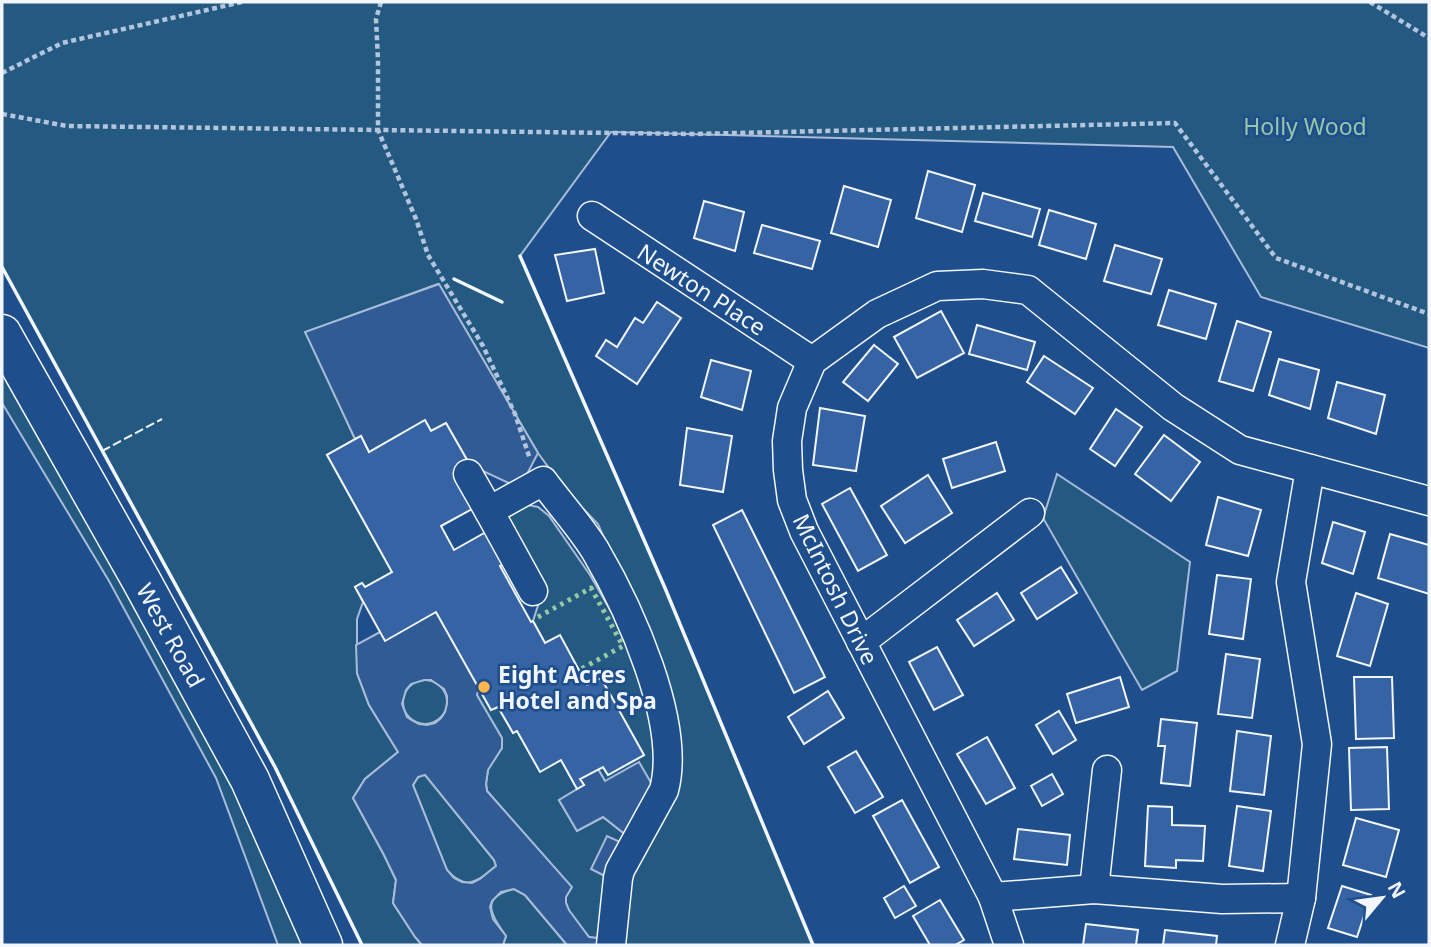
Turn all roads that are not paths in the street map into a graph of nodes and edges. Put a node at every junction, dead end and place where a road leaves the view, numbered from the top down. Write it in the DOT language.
graph roads {
  1 [pos="592,216"];
  2 [pos="2,334"];
  3 [pos="812,361"];
  4 [pos="1310,469"];
  5 [pos="468,474"];
  6 [pos="1429,501"];
  7 [pos="489,511"];
  8 [pos="1030,513"];
  9 [pos="533,591"];
  10 [pos="861,642"];
  11 [pos="1107,770"];
  12 [pos="1094,890"];
  13 [pos="993,897"];
  14 [pos="1301,898"];
  15 [pos="323,945"];
  16 [pos="611,945"];
  17 [pos="1009,945"];
  18 [pos="1290,945"];
  1 -- 3 [label="street, Newton Place"];
  2 -- 15 [label="highway, West Road"];
  3 -- 4 [label="street"];
  3 -- 10 [label="street, McIntosh Drive"];
  4 -- 6 [label="street"];
  4 -- 14 [label="street"];
  5 -- 7 [label="street"];
  7 -- 9 [label="street"];
  7 -- 16 [label="street"];
  8 -- 10 [label="street"];
  10 -- 13 [label="street, McIntosh Drive"];
  11 -- 12 [label="street"];
  12 -- 13 [label="street"];
  12 -- 14 [label="street"];
  13 -- 17 [label="street, McIntosh Drive"];
  14 -- 18 [label="street"];
}
